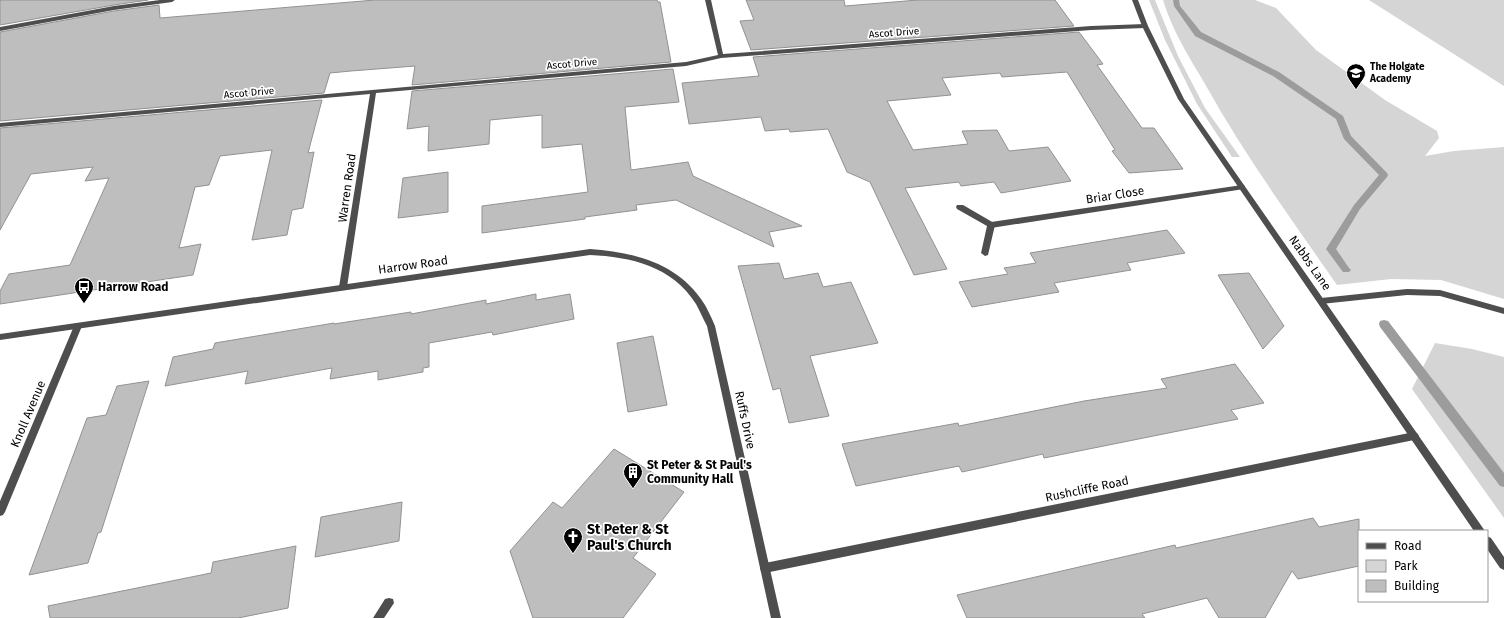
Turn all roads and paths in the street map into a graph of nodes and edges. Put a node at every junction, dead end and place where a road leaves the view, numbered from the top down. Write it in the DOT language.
graph roads {
  1 [pos="172,0"];
  2 [pos="708,0"];
  3 [pos="1135,0"];
  4 [pos="1145,26"];
  5 [pos="0,29"];
  6 [pos="721,56"];
  7 [pos="373,92"];
  8 [pos="0,125"];
  9 [pos="1242,188"];
  10 [pos="960,207"];
  11 [pos="991,225"];
  12 [pos="985,253"];
  13 [pos="344,287"];
  14 [pos="697,300"];
  15 [pos="1321,301"];
  16 [pos="1504,310"];
  17 [pos="78,326"];
  18 [pos="0,337"];
  19 [pos="1414,436"];
  20 [pos="0,512"];
  21 [pos="1479,530"];
  22 [pos="1488,542"];
  23 [pos="1504,565"];
  24 [pos="765,568"];
  25 [pos="389,603"];
  26 [pos="378,618"];
  27 [pos="776,618"];
  1 -- 5 [label="street"];
  2 -- 6 [label="street"];
  3 -- 4 [label="street, Nabbs Lane"];
  4 -- 6 [label="street, Ascot Drive"];
  4 -- 9 [label="street, Nabbs Lane"];
  6 -- 7 [label="street, Ascot Drive"];
  7 -- 8 [label="street, Ascot Drive"];
  7 -- 13 [label="street, Warren Road"];
  9 -- 11 [label="street, Briar Close"];
  9 -- 15 [label="street, Nabbs Lane"];
  10 -- 11 [label="street"];
  11 -- 12 [label="street"];
  13 -- 14 [label="street, Harrow Road"];
  13 -- 17 [label="street, Harrow Road"];
  14 -- 24 [label="street, Ruffs Drive"];
  15 -- 16 [label="street"];
  15 -- 19 [label="street, Nabbs Lane"];
  17 -- 18 [label="street, Harrow Road"];
  17 -- 20 [label="street, Knoll Avenue"];
  19 -- 21 [label="street, Nabbs Lane"];
  19 -- 24 [label="street, Rushcliffe Road"];
  22 -- 23 [label="street"];
  24 -- 27 [label="street, Ruffs Drive"];
  25 -- 26 [label="street"];
}
